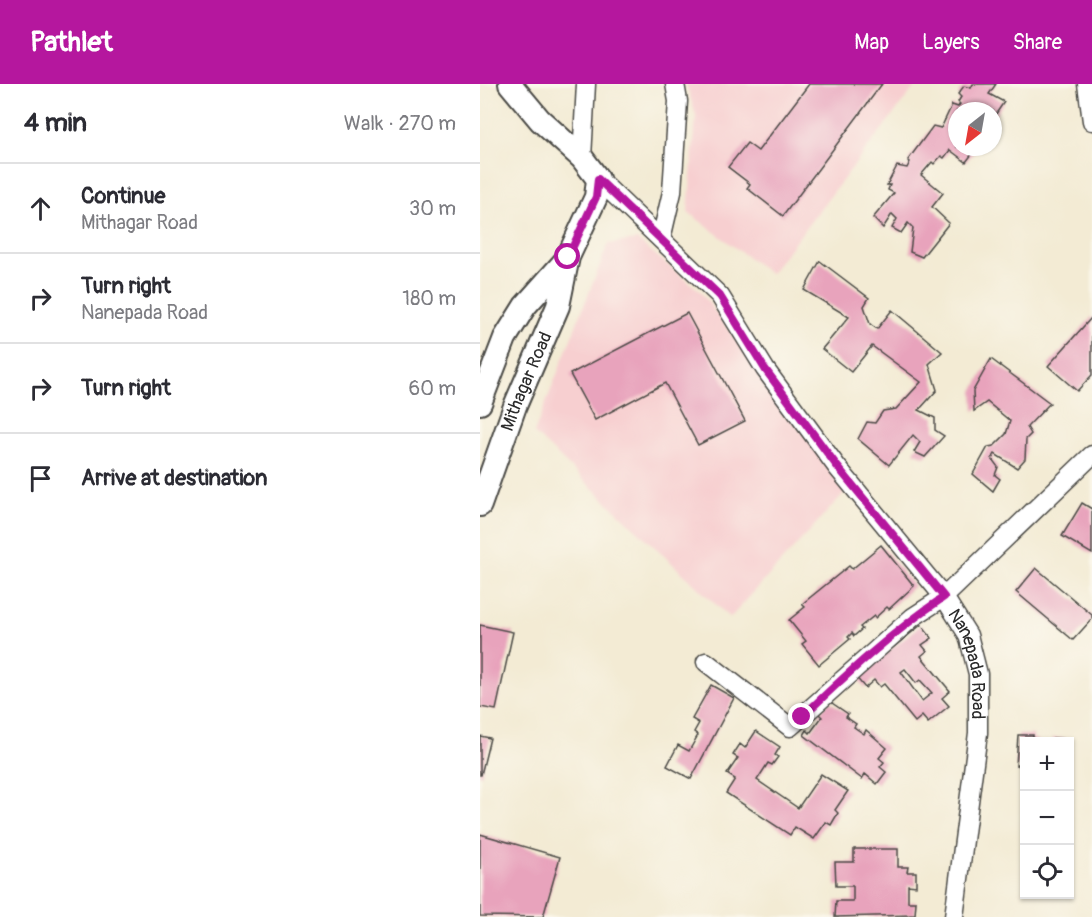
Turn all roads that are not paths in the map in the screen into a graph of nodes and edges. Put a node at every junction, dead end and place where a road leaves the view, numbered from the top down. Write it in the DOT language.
graph roads {
  1 [pos="510,84"];
  2 [pos="586,84"];
  3 [pos="675,84"];
  4 [pos="1087,84"];
  5 [pos="1092,121"];
  6 [pos="582,158"];
  7 [pos="598,179"];
  8 [pos="661,238"];
  9 [pos="568,257"];
  10 [pos="480,403"];
  11 [pos="1092,455"];
  12 [pos="480,505"];
  13 [pos="944,597"];
  14 [pos="706,662"];
  15 [pos="954,917"];
  1 -- 6 [label="street"];
  2 -- 6 [label="street"];
  3 -- 8 [label="street"];
  4 -- 5 [label="street"];
  6 -- 7 [label="street"];
  7 -- 8 [label="street, Nanepada Road"];
  7 -- 9 [label="street, Mithagar Road"];
  8 -- 13 [label="street, Nanepada Road"];
  9 -- 10 [label="street, Mithagar Road"];
  9 -- 12 [label="street, Mithagar Road"];
  11 -- 13 [label="street"];
  13 -- 14 [label="street"];
  13 -- 15 [label="street, Nanepada Road"];
}
